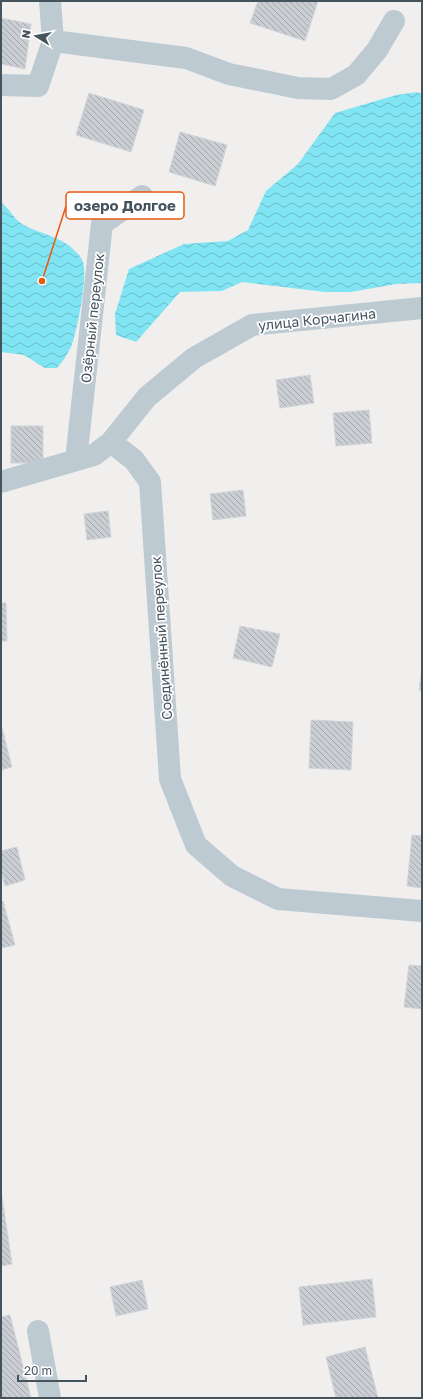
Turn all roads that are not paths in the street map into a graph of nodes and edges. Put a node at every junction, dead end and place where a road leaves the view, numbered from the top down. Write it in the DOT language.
graph roads {
  1 [pos="50,1"];
  2 [pos="394,21"];
  3 [pos="53,41"];
  4 [pos="1,85"];
  5 [pos="142,196"];
  6 [pos="422,308"];
  7 [pos="111,442"];
  8 [pos="76,460"];
  9 [pos="1,482"];
  10 [pos="422,911"];
  11 [pos="38,1331"];
  12 [pos="50,1398"];
  1 -- 3 [label="street"];
  2 -- 3 [label="street"];
  3 -- 4 [label="street"];
  5 -- 8 [label="street, Озёрный переулок"];
  6 -- 7 [label="street, улица Корчагина"];
  7 -- 8 [label="street, улица Корчагина"];
  7 -- 10 [label="street, Соединённый переулок"];
  8 -- 9 [label="street, улица Корчагина"];
  11 -- 12 [label="street"];
}
